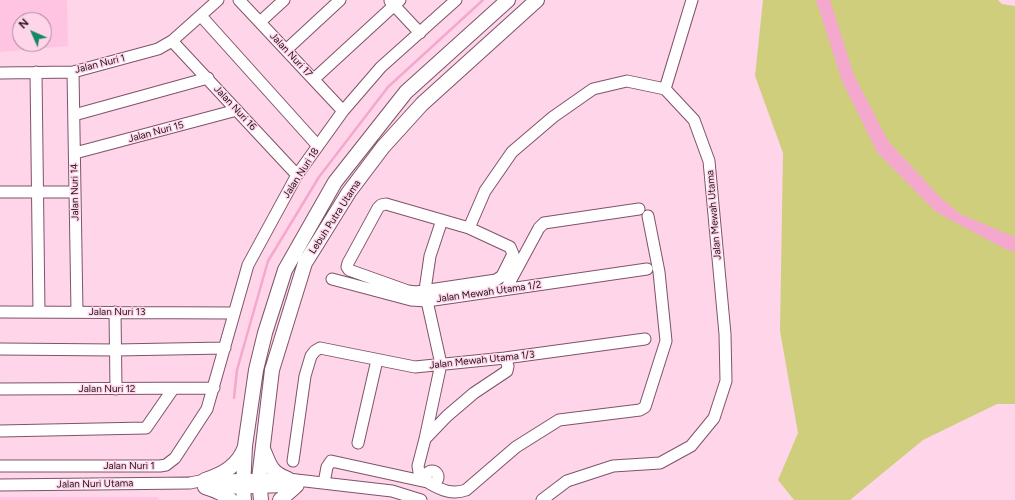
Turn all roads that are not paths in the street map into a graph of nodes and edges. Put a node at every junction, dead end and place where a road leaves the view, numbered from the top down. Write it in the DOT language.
graph roads {
  1 [pos="218,0"];
  2 [pos="240,0"];
  3 [pos="284,0"];
  4 [pos="340,0"];
  5 [pos="456,0"];
  6 [pos="508,0"];
  7 [pos="537,0"];
  8 [pos="692,0"];
  9 [pos="395,2"];
  10 [pos="201,16"];
  11 [pos="260,22"];
  12 [pos="420,33"];
  13 [pos="172,41"];
  14 [pos="286,50"];
  15 [pos="36,72"];
  16 [pos="73,72"];
  17 [pos="0,73"];
  18 [pos="208,78"];
  19 [pos="314,79"];
  20 [pos="665,89"];
  21 [pos="237,110"];
  22 [pos="343,111"];
  23 [pos="74,115"];
  24 [pos="318,146"];
  25 [pos="75,153"];
  26 [pos="297,176"];
  27 [pos="0,192"];
  28 [pos="37,192"];
  29 [pos="75,192"];
  30 [pos="639,209"];
  31 [pos="648,216"];
  32 [pos="442,220"];
  33 [pos="469,228"];
  34 [pos="646,269"];
  35 [pos="332,279"];
  36 [pos="506,289"];
  37 [pos="426,296"];
  38 [pos="0,312"];
  39 [pos="39,312"];
  40 [pos="77,312"];
  41 [pos="115,312"];
  42 [pos="234,313"];
  43 [pos="645,339"];
  44 [pos="225,348"];
  45 [pos="0,349"];
  46 [pos="116,350"];
  47 [pos="505,358"];
  48 [pos="377,360"];
  49 [pos="441,364"];
  50 [pos="214,388"];
  51 [pos="0,389"];
  52 [pos="116,389"];
  53 [pos="173,389"];
  54 [pos="0,430"];
  55 [pos="425,439"];
  56 [pos="358,443"];
  57 [pos="245,446"];
  58 [pos="263,448"];
  59 [pos="293,461"];
  60 [pos="0,466"];
  61 [pos="430,478"];
  62 [pos="320,482"];
  63 [pos="291,483"];
  64 [pos="205,484"];
  65 [pos="0,486"];
  66 [pos="244,489"];
  67 [pos="260,489"];
  68 [pos="231,500"];
  69 [pos="280,500"];
  70 [pos="421,500"];
  71 [pos="542,500"];
  1 -- 10 [label="street, Jalan Nuri 1"];
  2 -- 11 [label="street, Jalan Nuri 17"];
  3 -- 11 [label="street"];
  4 -- 14 [label="street"];
  5 -- 12 [label="street, Jalan Nuri 18"];
  6 -- 57 [label="main road, Lebuh Putra Utama"];
  7 -- 58 [label="main road, Lebuh Putra Utama"];
  8 -- 20 [label="street"];
  9 -- 12 [label="street"];
  9 -- 19 [label="street"];
  10 -- 13 [label="street, Jalan Nuri 1"];
  10 -- 24 [label="street"];
  11 -- 14 [label="street, Jalan Nuri 17"];
  12 -- 22 [label="street, Jalan Nuri 18"];
  13 -- 16 [label="street, Jalan Nuri 1"];
  13 -- 18 [label="street, Jalan Nuri 16"];
  14 -- 19 [label="street, Jalan Nuri 17"];
  15 -- 16 [label="street, Jalan Nuri 1"];
  15 -- 17 [label="street, Jalan Nuri 1"];
  15 -- 28 [label="street"];
  16 -- 23 [label="street, Jalan Nuri 14"];
  18 -- 21 [label="street, Jalan Nuri 16"];
  18 -- 23 [label="street"];
  19 -- 22 [label="street, Jalan Nuri 17"];
  20 -- 33 [label="street"];
  20 -- 71 [label="street, Jalan Mewah Utama"];
  21 -- 25 [label="street, Jalan Nuri 15"];
  21 -- 26 [label="street, Jalan Nuri 16"];
  22 -- 24 [label="street, Jalan Nuri 18"];
  23 -- 25 [label="street, Jalan Nuri 14"];
  24 -- 26 [label="street, Jalan Nuri 18"];
  25 -- 29 [label="street, Jalan Nuri 14"];
  26 -- 42 [label="street, Jalan Nuri 18"];
  27 -- 28 [label="street"];
  28 -- 29 [label="street"];
  28 -- 39 [label="street"];
  29 -- 40 [label="street, Jalan Nuri 14"];
  30 -- 36 [label="street"];
  31 -- 61 [label="street"];
  32 -- 33 [label="street"];
  32 -- 37 [label="street"];
  32 -- 37 [label="street"];
  33 -- 37 [label="street"];
  34 -- 36 [label="street, Jalan Mewah Utama 1/2"];
  35 -- 37 [label="street, Jalan Mewah Utama 1/2"];
  36 -- 37 [label="street, Jalan Mewah Utama 1/2"];
  37 -- 49 [label="street"];
  38 -- 39 [label="street, Jalan Nuri 13"];
  39 -- 40 [label="street, Jalan Nuri 13"];
  40 -- 41 [label="street, Jalan Nuri 13"];
  41 -- 42 [label="street, Jalan Nuri 13"];
  41 -- 46 [label="street"];
  42 -- 44 [label="street, Jalan Nuri 18"];
  43 -- 47 [label="street, Jalan Mewah Utama 1/3"];
  44 -- 46 [label="street"];
  44 -- 50 [label="street, Jalan Nuri 18"];
  45 -- 46 [label="street"];
  46 -- 52 [label="street"];
  47 -- 49 [label="street, Jalan Mewah Utama 1/3"];
  47 -- 55 [label="street"];
  48 -- 49 [label="street, Jalan Mewah Utama 1/3"];
  48 -- 56 [label="street"];
  48 -- 59 [label="street, Jalan Mewah Utama 1/3"];
  49 -- 55 [label="street"];
  50 -- 53 [label="street, Jalan Nuri 12"];
  50 -- 60 [label="street, Jalan Nuri 1"];
  51 -- 52 [label="street, Jalan Nuri 12"];
  52 -- 53 [label="street, Jalan Nuri 12"];
  53 -- 54 [label="street"];
  55 -- 61 [label="street"];
  57 -- 64 [label="main road"];
  57 -- 66 [label="main road, Lebuh Putra Utama"];
  58 -- 63 [label="main road"];
  58 -- 67 [label="main road, Lebuh Putra Utama"];
  61 -- 62 [label="street"];
  62 -- 63 [label="street"];
  62 -- 70 [label="street"];
  63 -- 67 [label="street"];
  63 -- 69 [label="main road"];
  64 -- 65 [label="street, Jalan Nuri Utama"];
  64 -- 66 [label="street, Jalan Nuri Utama"];
  64 -- 68 [label="main road"];
  66 -- 67 [label="street"];
}
